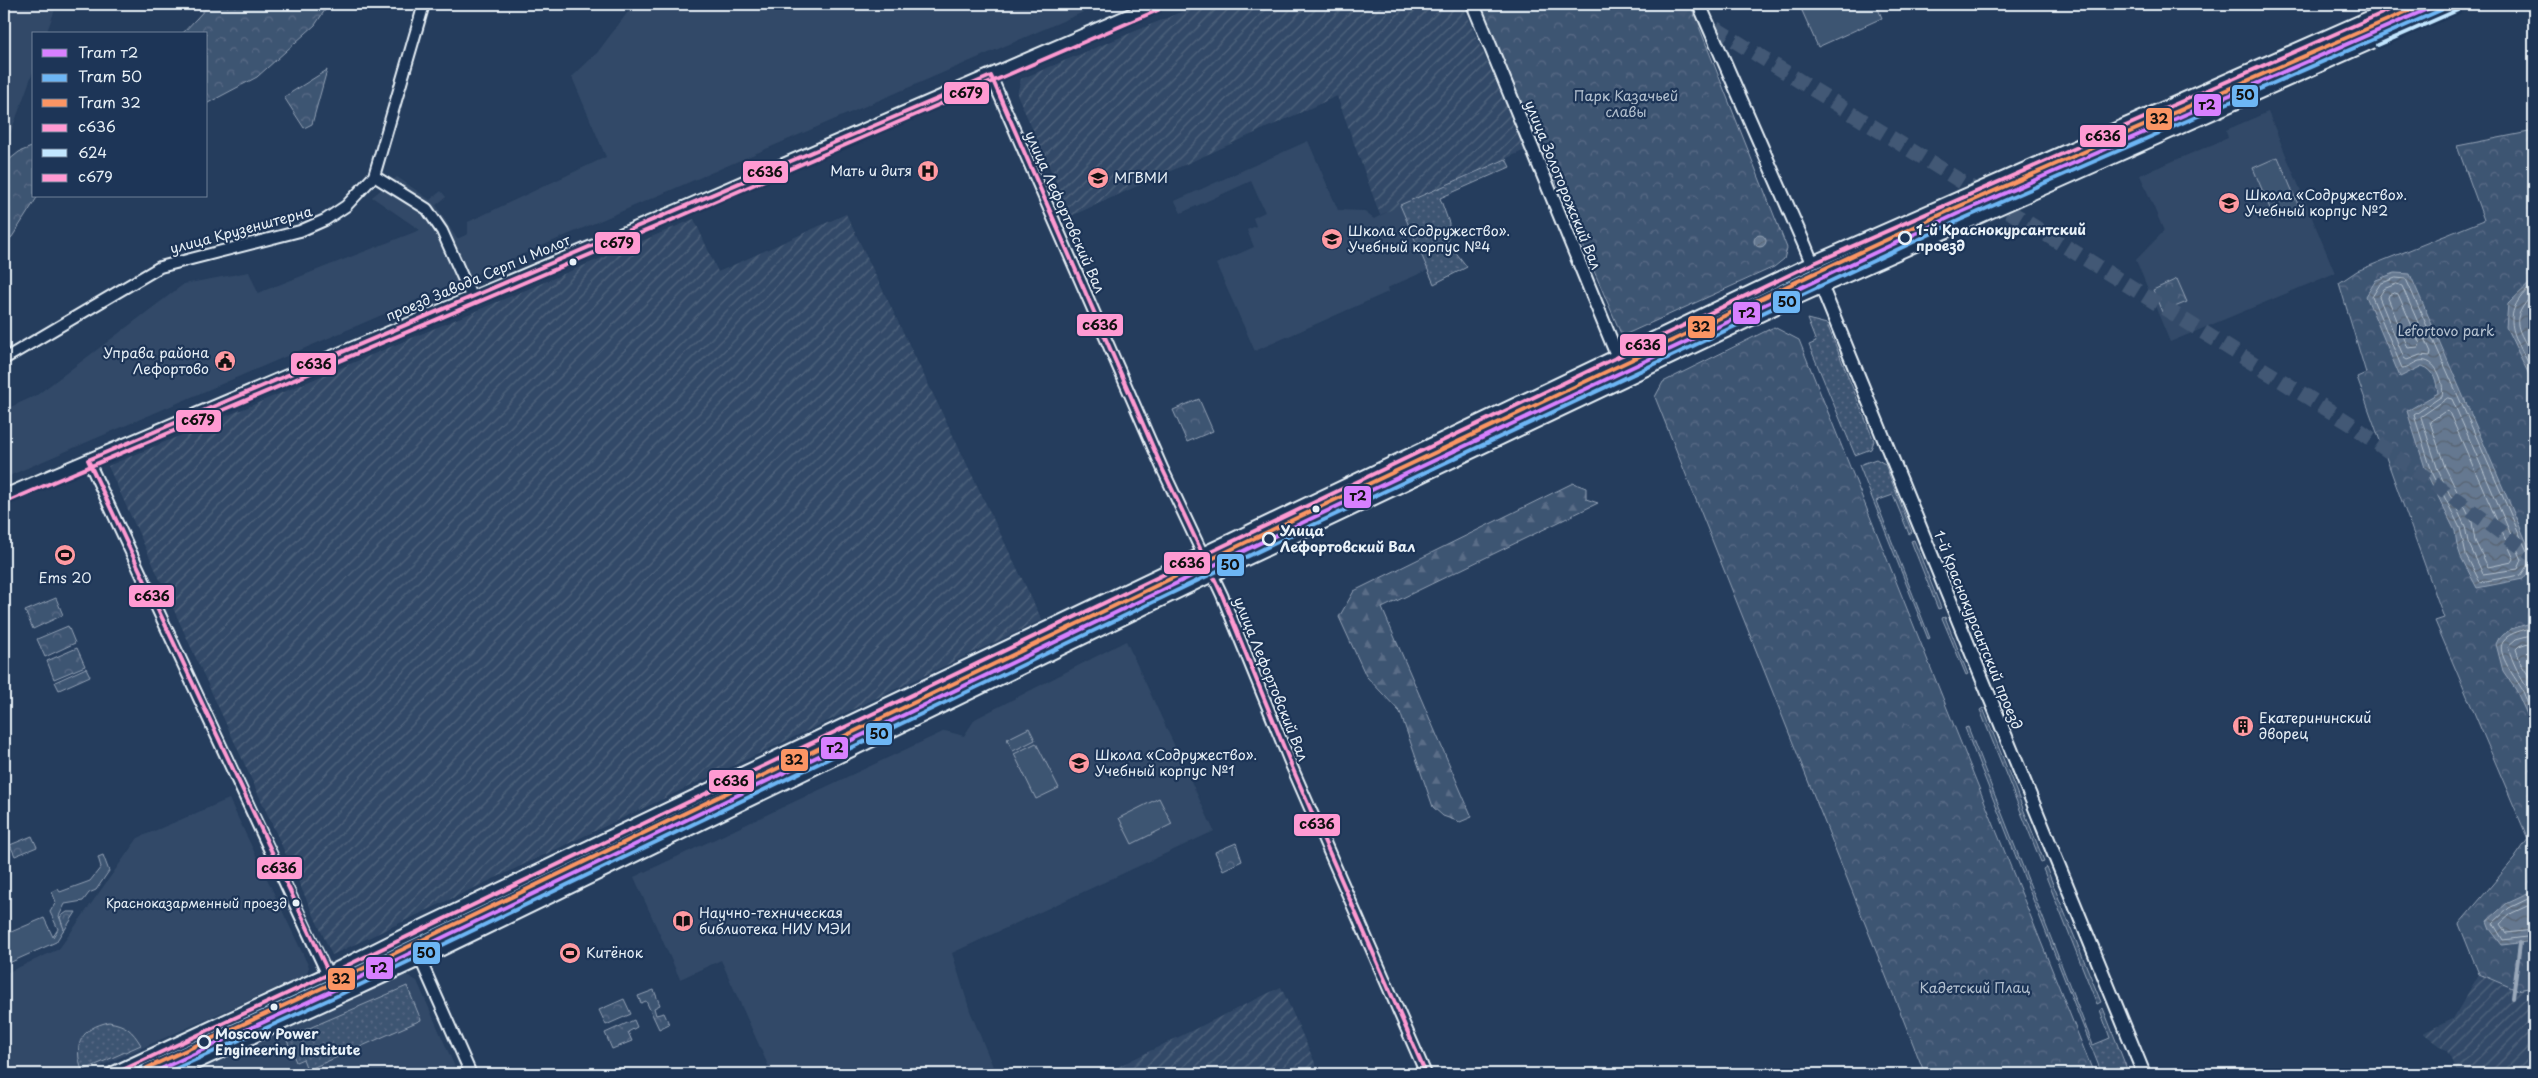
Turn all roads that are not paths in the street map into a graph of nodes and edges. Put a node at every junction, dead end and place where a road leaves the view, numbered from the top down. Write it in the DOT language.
graph roads {
  1 [pos="424,4"];
  2 [pos="1156,4"];
  3 [pos="1473,4"];
  4 [pos="1699,4"];
  5 [pos="2403,4"];
  6 [pos="2455,4"];
  7 [pos="991,76"];
  8 [pos="374,176"];
  9 [pos="1812,264"];
  10 [pos="1821,286"];
  11 [pos="471,296"];
  12 [pos="1618,358"];
  13 [pos="4,359"];
  14 [pos="1626,377"];
  15 [pos="88,460"];
  16 [pos="4,496"];
  17 [pos="1204,556"];
  18 [pos="1212,574"];
  19 [pos="409,934"];
  20 [pos="421,958"];
  21 [pos="328,975"];
  22 [pos="339,995"];
  23 [pos="114,1074"];
  24 [pos="169,1074"];
  25 [pos="471,1074"];
  26 [pos="1426,1074"];
  27 [pos="2144,1074"];
  1 -- 8 [label="street, улица Крузенштерна"];
  2 -- 7 [label="street, проезд Завода Серп и Молот"];
  3 -- 12 [label="street, улица Золоторожский Вал"];
  4 -- 9 [label="street, 1-й Краснокурсантский проезд"];
  5 -- 9 [label="main road"];
  6 -- 10 [label="main road"];
  7 -- 11 [label="street, проезд Завода Серп и Молот"];
  7 -- 17 [label="street, улица Лефортовский Вал"];
  8 -- 11 [label="street"];
  8 -- 13 [label="street, улица Крузенштерна"];
  9 -- 10 [label="street, 1-й Краснокурсантский проезд"];
  9 -- 12 [label="main road"];
  10 -- 14 [label="main road"];
  10 -- 27 [label="street, 1-й Краснокурсантский проезд"];
  11 -- 15 [label="street, проезд Завода Серп и Молот"];
  12 -- 14 [label="street, улица Золоторожский Вал"];
  12 -- 17 [label="main road"];
  14 -- 18 [label="main road"];
  15 -- 16 [label="street, проезд Завода Серп и Молот"];
  15 -- 21 [label="street"];
  17 -- 18 [label="street, улица Лефортовский Вал"];
  17 -- 19 [label="main road"];
  18 -- 20 [label="main road"];
  18 -- 26 [label="street, улица Лефортовский Вал"];
  19 -- 20 [label="street"];
  19 -- 21 [label="main road"];
  20 -- 22 [label="main road"];
  20 -- 25 [label="street"];
  21 -- 22 [label="street"];
  21 -- 23 [label="main road"];
  22 -- 24 [label="main road"];
}
